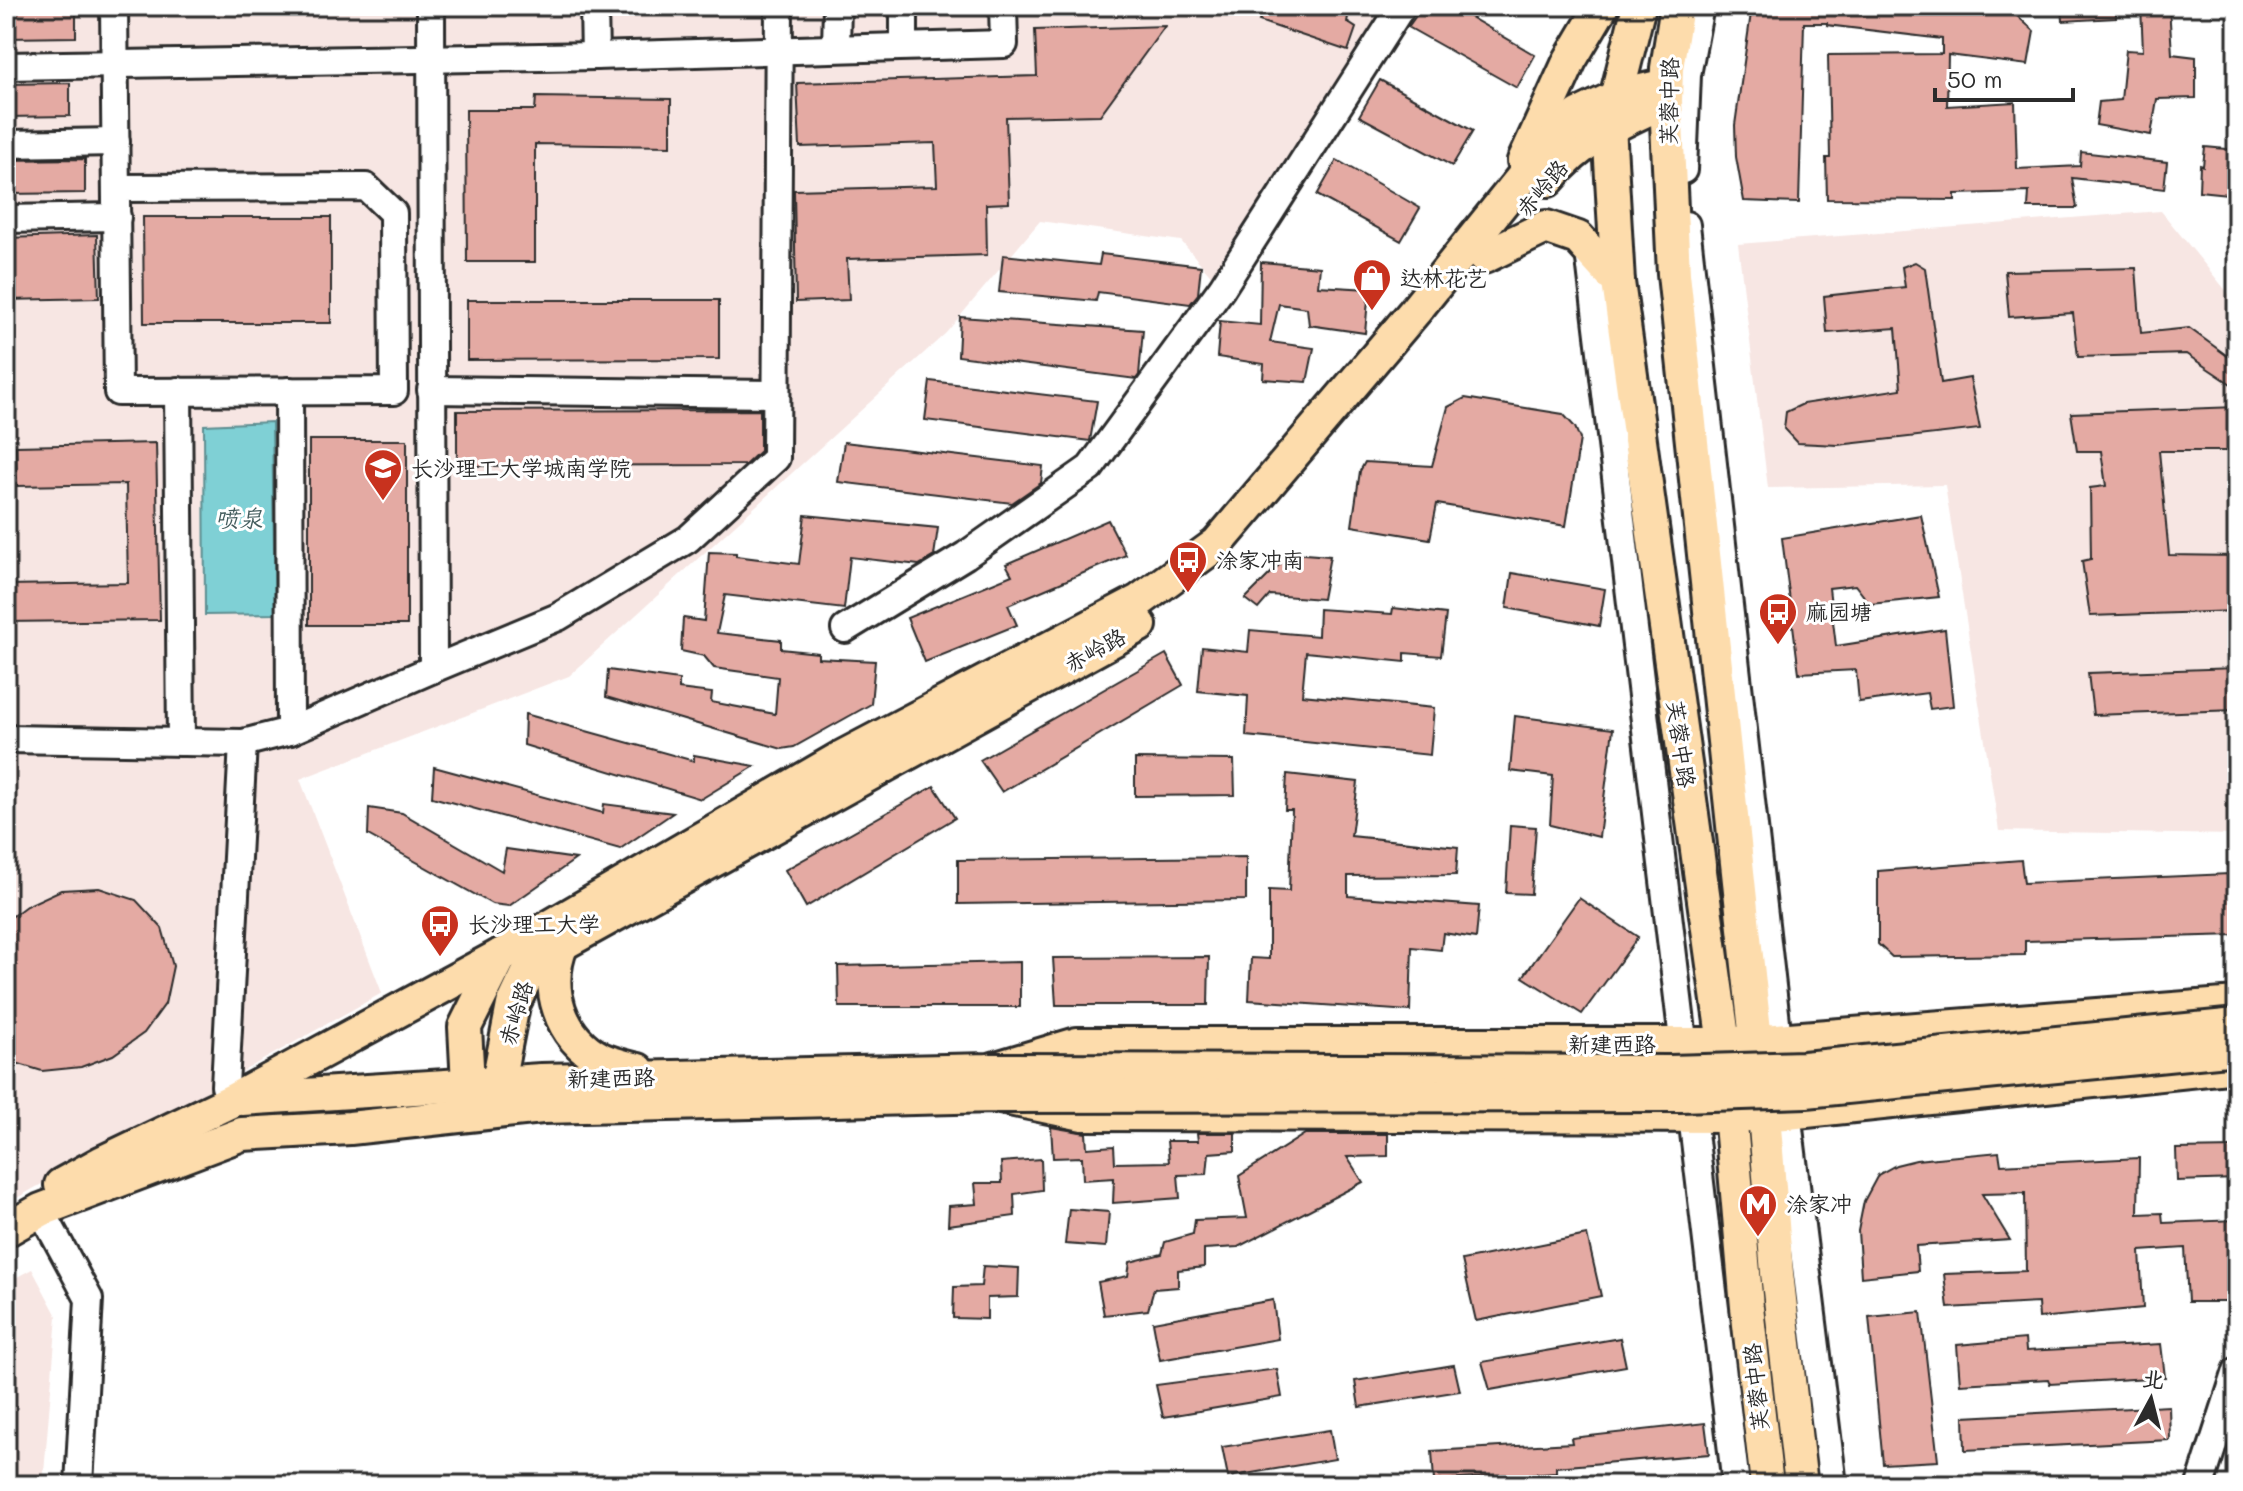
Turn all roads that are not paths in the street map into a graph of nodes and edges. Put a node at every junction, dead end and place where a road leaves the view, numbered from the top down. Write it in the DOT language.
graph roads {
  1 [pos="114,6"];
  2 [pos="431,6"];
  3 [pos="594,6"];
  4 [pos="779,6"];
  5 [pos="837,6"];
  6 [pos="904,6"];
  7 [pos="1003,6"];
  8 [pos="1402,6"];
  9 [pos="1602,6"];
  10 [pos="1639,6"];
  11 [pos="1677,6"];
  12 [pos="1700,6"];
  13 [pos="904,46"];
  14 [pos="836,47"];
  15 [pos="778,50"];
  16 [pos="595,56"];
  17 [pos="430,59"];
  18 [pos="115,65"];
  19 [pos="6,66"];
  20 [pos="1666,93"];
  21 [pos="1612,112"];
  22 [pos="116,142"];
  23 [pos="6,144"];
  24 [pos="116,188"];
  25 [pos="1510,193"];
  26 [pos="117,217"];
  27 [pos="6,219"];
  28 [pos="1589,251"];
  29 [pos="1484,257"];
  30 [pos="1618,282"];
  31 [pos="431,390"];
  32 [pos="178,391"];
  33 [pos="289,391"];
  34 [pos="776,394"];
  35 [pos="845,629"];
  36 [pos="433,669"];
  37 [pos="290,731"];
  38 [pos="6,739"];
  39 [pos="181,742"];
  40 [pos="243,743"];
  41 [pos="562,944"];
  42 [pos="501,955"];
  43 [pos="2237,1004"];
  44 [pos="2237,1025"];
  45 [pos="1768,1042"];
  46 [pos="1683,1044"];
  47 [pos="1724,1044"];
  48 [pos="2237,1048"];
  49 [pos="2237,1066"];
  50 [pos="660,1077"];
  51 [pos="992,1083"];
  52 [pos="229,1093"];
  53 [pos="488,1098"];
  54 [pos="1776,1114"];
  55 [pos="1692,1116"];
  56 [pos="1731,1116"];
  57 [pos="41,1210"];
  58 [pos="6,1215"];
  59 [pos="6,1230"];
  60 [pos="2237,1371"];
  61 [pos="79,1485"];
  62 [pos="1736,1485"];
  63 [pos="1767,1485"];
  64 [pos="1801,1485"];
  65 [pos="1833,1485"];
  66 [pos="2200,1485"];
  1 -- 18 [label="street"];
  2 -- 17 [label="street"];
  3 -- 16 [label="street"];
  4 -- 15 [label="street"];
  5 -- 14 [label="street"];
  6 -- 13 [label="street"];
  7 -- 13 [label="street"];
  8 -- 35 [label="street"];
  9 -- 25 [label="main road, 赤岭路"];
  10 -- 21 [label="main road, 芙蓉中路"];
  11 -- 20 [label="main road, 芙蓉中路"];
  12 -- 45 [label="street"];
  13 -- 14 [label="street"];
  14 -- 15 [label="street"];
  15 -- 16 [label="street"];
  15 -- 34 [label="street"];
  16 -- 17 [label="street"];
  17 -- 18 [label="street"];
  17 -- 31 [label="street"];
  18 -- 19 [label="street"];
  18 -- 22 [label="street"];
  20 -- 21 [label="main road, 赤岭路"];
  20 -- 45 [label="main road, 芙蓉中路"];
  21 -- 25 [label="main road, 赤岭路"];
  21 -- 29 [label="main road, 赤岭路"];
  21 -- 30 [label="main road, 芙蓉中路"];
  22 -- 23 [label="street"];
  22 -- 24 [label="street"];
  24 -- 26 [label="street"];
  24 -- 33 [label="street"];
  25 -- 42 [label="main road, 赤岭路"];
  26 -- 27 [label="street"];
  26 -- 32 [label="street"];
  28 -- 29 [label="main road"];
  28 -- 30 [label="main road"];
  28 -- 46 [label="street"];
  29 -- 41 [label="main road, 赤岭路"];
  30 -- 47 [label="main road, 芙蓉中路"];
  31 -- 34 [label="street"];
  31 -- 36 [label="street"];
  32 -- 33 [label="street"];
  32 -- 39 [label="street"];
  33 -- 37 [label="street"];
  34 -- 36 [label="street"];
  36 -- 37 [label="street"];
  37 -- 40 [label="street"];
  38 -- 39 [label="street"];
  39 -- 40 [label="street"];
  40 -- 52 [label="street"];
  41 -- 50 [label="main road"];
  41 -- 53 [label="main road, 赤岭路"];
  42 -- 52 [label="main road, 赤岭路"];
  42 -- 53 [label="main road, 赤岭路"];
  43 -- 45 [label="main road, 新建西路"];
  44 -- 51 [label="main road, 新建西路, bridge"];
  45 -- 47 [label="main road, 新建西路"];
  45 -- 54 [label="main road, 芙蓉中路"];
  46 -- 47 [label="main road, 新建西路"];
  46 -- 51 [label="main road, 新建西路"];
  46 -- 55 [label="street"];
  47 -- 56 [label="main road, 芙蓉中路"];
  48 -- 51 [label="main road, 新建西路, bridge"];
  49 -- 54 [label="main road, 新建西路"];
  50 -- 51 [label="main road, 新建西路"];
  50 -- 53 [label="main road, 新建西路"];
  51 -- 53 [label="main road, 新建西路"];
  51 -- 55 [label="main road, 新建西路"];
  52 -- 53 [label="main road, 新建西路"];
  52 -- 58 [label="main road, 赤岭路"];
  53 -- 57 [label="main road"];
  54 -- 56 [label="main road, 新建西路"];
  54 -- 64 [label="main road, 芙蓉中路"];
  54 -- 65 [label="street"];
  55 -- 56 [label="main road, 新建西路"];
  55 -- 62 [label="street"];
  56 -- 63 [label="main road, 芙蓉中路"];
  57 -- 59 [label="main road"];
  57 -- 61 [label="street"];
  60 -- 66 [label="street"];
}
